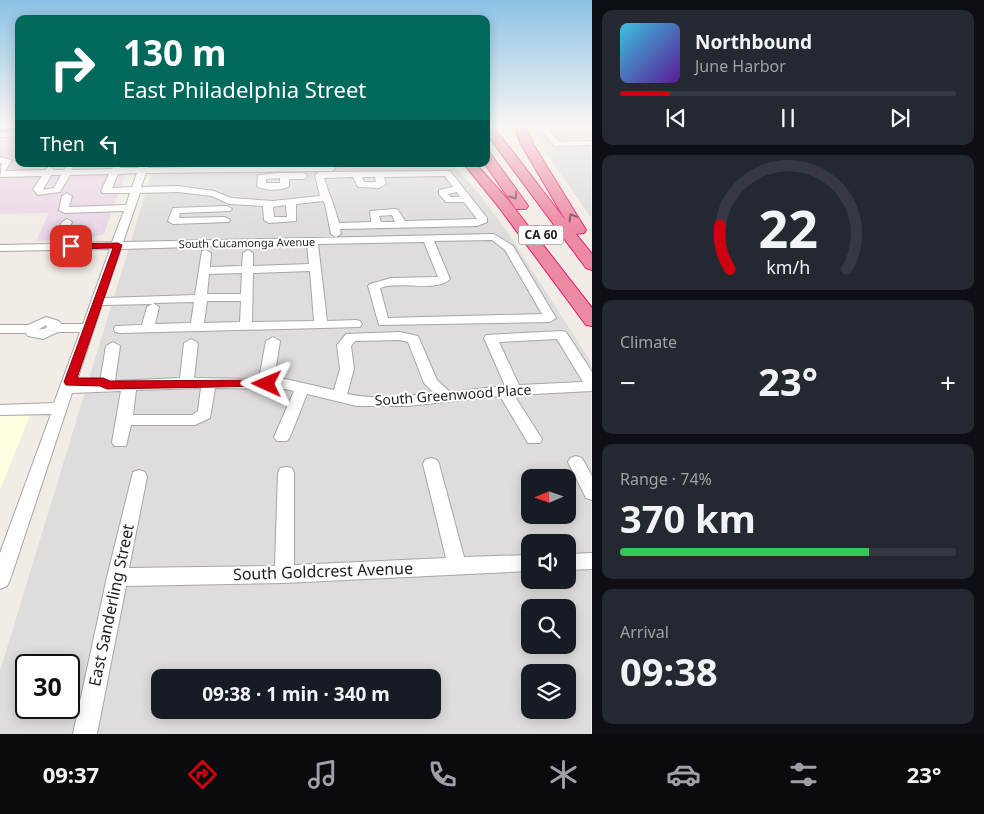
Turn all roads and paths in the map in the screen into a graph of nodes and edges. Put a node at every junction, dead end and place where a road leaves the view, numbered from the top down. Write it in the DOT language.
graph roads {
  1 [pos="512,159"];
  2 [pos="537,159"];
  3 [pos="0,160"];
  4 [pos="490,162"];
  5 [pos="51,167"];
  6 [pos="69,167"];
  7 [pos="144,167"];
  8 [pos="262,167"];
  9 [pos="394,167"];
  10 [pos="473,167"];
  11 [pos="116,168"];
  12 [pos="316,169"];
  13 [pos="47,173"];
  14 [pos="66,173"];
  15 [pos="0,174"];
  16 [pos="285,176"];
  17 [pos="459,189"];
  18 [pos="136,190"];
  19 [pos="68,196"];
  20 [pos="325,198"];
  21 [pos="467,199"];
  22 [pos="291,203"];
  23 [pos="268,204"];
  24 [pos="229,205"];
  25 [pos="130,208"];
  26 [pos="225,220"];
  27 [pos="67,222"];
  28 [pos="335,226"];
  29 [pos="376,226"];
  30 [pos="402,226"];
  31 [pos="223,233"];
  32 [pos="428,239"];
  33 [pos="338,241"];
  34 [pos="118,245"];
  35 [pos="313,246"];
  36 [pos="55,247"];
  37 [pos="0,248"];
  38 [pos="248,253"];
  39 [pos="206,254"];
  40 [pos="590,263"];
  41 [pos="315,267"];
  42 [pos="247,269"];
  43 [pos="204,271"];
  44 [pos="247,297"];
  45 [pos="201,298"];
  46 [pos="98,302"];
  47 [pos="153,307"];
  48 [pos="592,319"];
  49 [pos="321,324"];
  50 [pos="356,324"];
  51 [pos="246,326"];
  52 [pos="197,327"];
  53 [pos="89,328"];
  54 [pos="148,328"];
  55 [pos="120,329"];
  56 [pos="0,330"];
  57 [pos="273,341"];
  58 [pos="191,344"];
  59 [pos="113,346"];
  60 [pos="186,383"];
  61 [pos="209,383"];
  62 [pos="129,384"];
  63 [pos="267,384"];
  64 [pos="69,385"];
  65 [pos="107,385"];
  66 [pos="592,385"];
  67 [pos="302,388"];
  68 [pos="509,390"];
  69 [pos="339,396"];
  70 [pos="447,397"];
  71 [pos="60,408"];
  72 [pos="0,410"];
  73 [pos="125,420"];
  74 [pos="282,437"];
  75 [pos="534,439"];
  76 [pos="120,442"];
  77 [pos="576,462"];
  78 [pos="431,464"];
  79 [pos="286,473"];
  80 [pos="139,477"];
  81 [pos="592,493"];
  82 [pos="592,561"];
  83 [pos="576,562"];
  84 [pos="521,563"];
  85 [pos="457,565"];
  86 [pos="284,574"];
  87 [pos="116,577"];
  88 [pos="0,580"];
  89 [pos="85,734"];
  1 -- 40 [label="highway, CA 60"];
  40 -- 2 [label="highway, one-way"];
  3 -- 15 [label="street"];
  4 -- 48 [label="highway, CA 60, one-way"];
  5 -- 13 [label="street"];
  6 -- 14 [label="street"];
  7 -- 11 [label="street"];
  7 -- 18 [label="street"];
  8 -- 12 [label="street"];
  9 -- 12 [label="street"];
  10 -- 48 [label="highway"];
  11 -- 14 [label="street"];
  11 -- 18 [label="street"];
  12 -- 16 [label="street"];
  12 -- 17 [label="street"];
  12 -- 20 [label="street"];
  13 -- 14 [label="street"];
  13 -- 14 [label="street"];
  13 -- 15 [label="street"];
  17 -- 21 [label="street"];
  17 -- 21 [label="street"];
  18 -- 24 [label="street"];
  18 -- 25 [label="street"];
  19 -- 25 [label="street"];
  20 -- 22 [label="street"];
  20 -- 28 [label="street"];
  21 -- 30 [label="street"];
  22 -- 23 [label="street"];
  22 -- 23 [label="street"];
  23 -- 24 [label="street"];
  24 -- 26 [label="street"];
  24 -- 26 [label="street"];
  25 -- 34 [label="street"];
  26 -- 31 [label="street"];
  27 -- 36 [label="street"];
  28 -- 29 [label="street"];
  28 -- 33 [label="street"];
  29 -- 30 [label="street"];
  29 -- 30 [label="street"];
  32 -- 32 [label="street, South Cucamonga Avenue"];
  32 -- 33 [label="street, South Cucamonga Avenue"];
  33 -- 35 [label="street, South Cucamonga Avenue"];
  34 -- 35 [label="street, South Cucamonga Avenue"];
  34 -- 36 [label="street, South Cucamonga Avenue"];
  34 -- 46 [label="street"];
  35 -- 41 [label="street"];
  36 -- 37 [label="street, South Cucamonga Avenue"];
  38 -- 42 [label="street"];
  39 -- 43 [label="street"];
  41 -- 42 [label="street"];
  41 -- 49 [label="street"];
  42 -- 43 [label="street"];
  42 -- 44 [label="street"];
  43 -- 45 [label="street"];
  44 -- 45 [label="street"];
  44 -- 51 [label="street"];
  45 -- 46 [label="street"];
  45 -- 52 [label="street"];
  46 -- 53 [label="street"];
  47 -- 54 [label="street"];
  49 -- 50 [label="street"];
  49 -- 51 [label="street"];
  51 -- 52 [label="street"];
  52 -- 54 [label="street"];
  53 -- 56 [label="street"];
  53 -- 64 [label="street"];
  54 -- 55 [label="street"];
  57 -- 63 [label="street"];
  58 -- 60 [label="street"];
  59 -- 65 [label="street"];
  60 -- 61 [label="street, South Greenwood Place"];
  60 -- 62 [label="street, South Greenwood Place"];
  61 -- 63 [label="street, South Greenwood Place"];
  61 -- 73 [label="street"];
  62 -- 65 [label="street, South Greenwood Place"];
  62 -- 73 [label="street"];
  63 -- 67 [label="street, South Greenwood Place"];
  64 -- 65 [label="street, South Greenwood Place"];
  64 -- 71 [label="street"];
  66 -- 68 [label="street, South Greenwood Place"];
  66 -- 68 [label="street"];
  67 -- 69 [label="street, South Greenwood Place"];
  67 -- 74 [label="street"];
  68 -- 70 [label="street, South Greenwood Place"];
  68 -- 75 [label="street"];
  69 -- 70 [label="street, South Greenwood Place"];
  69 -- 70 [label="street"];
  71 -- 72 [label="street"];
  71 -- 88 [label="street"];
  73 -- 76 [label="street"];
  77 -- 81 [label="street"];
  78 -- 85 [label="street"];
  79 -- 86 [label="street"];
  80 -- 87 [label="street, East Sanderling Street"];
  82 -- 83 [label="street"];
  84 -- 85 [label="street, South Goldcrest Avenue"];
  85 -- 86 [label="street, South Goldcrest Avenue"];
  86 -- 87 [label="street, South Goldcrest Avenue"];
  87 -- 89 [label="street, East Sanderling Street"];
}
